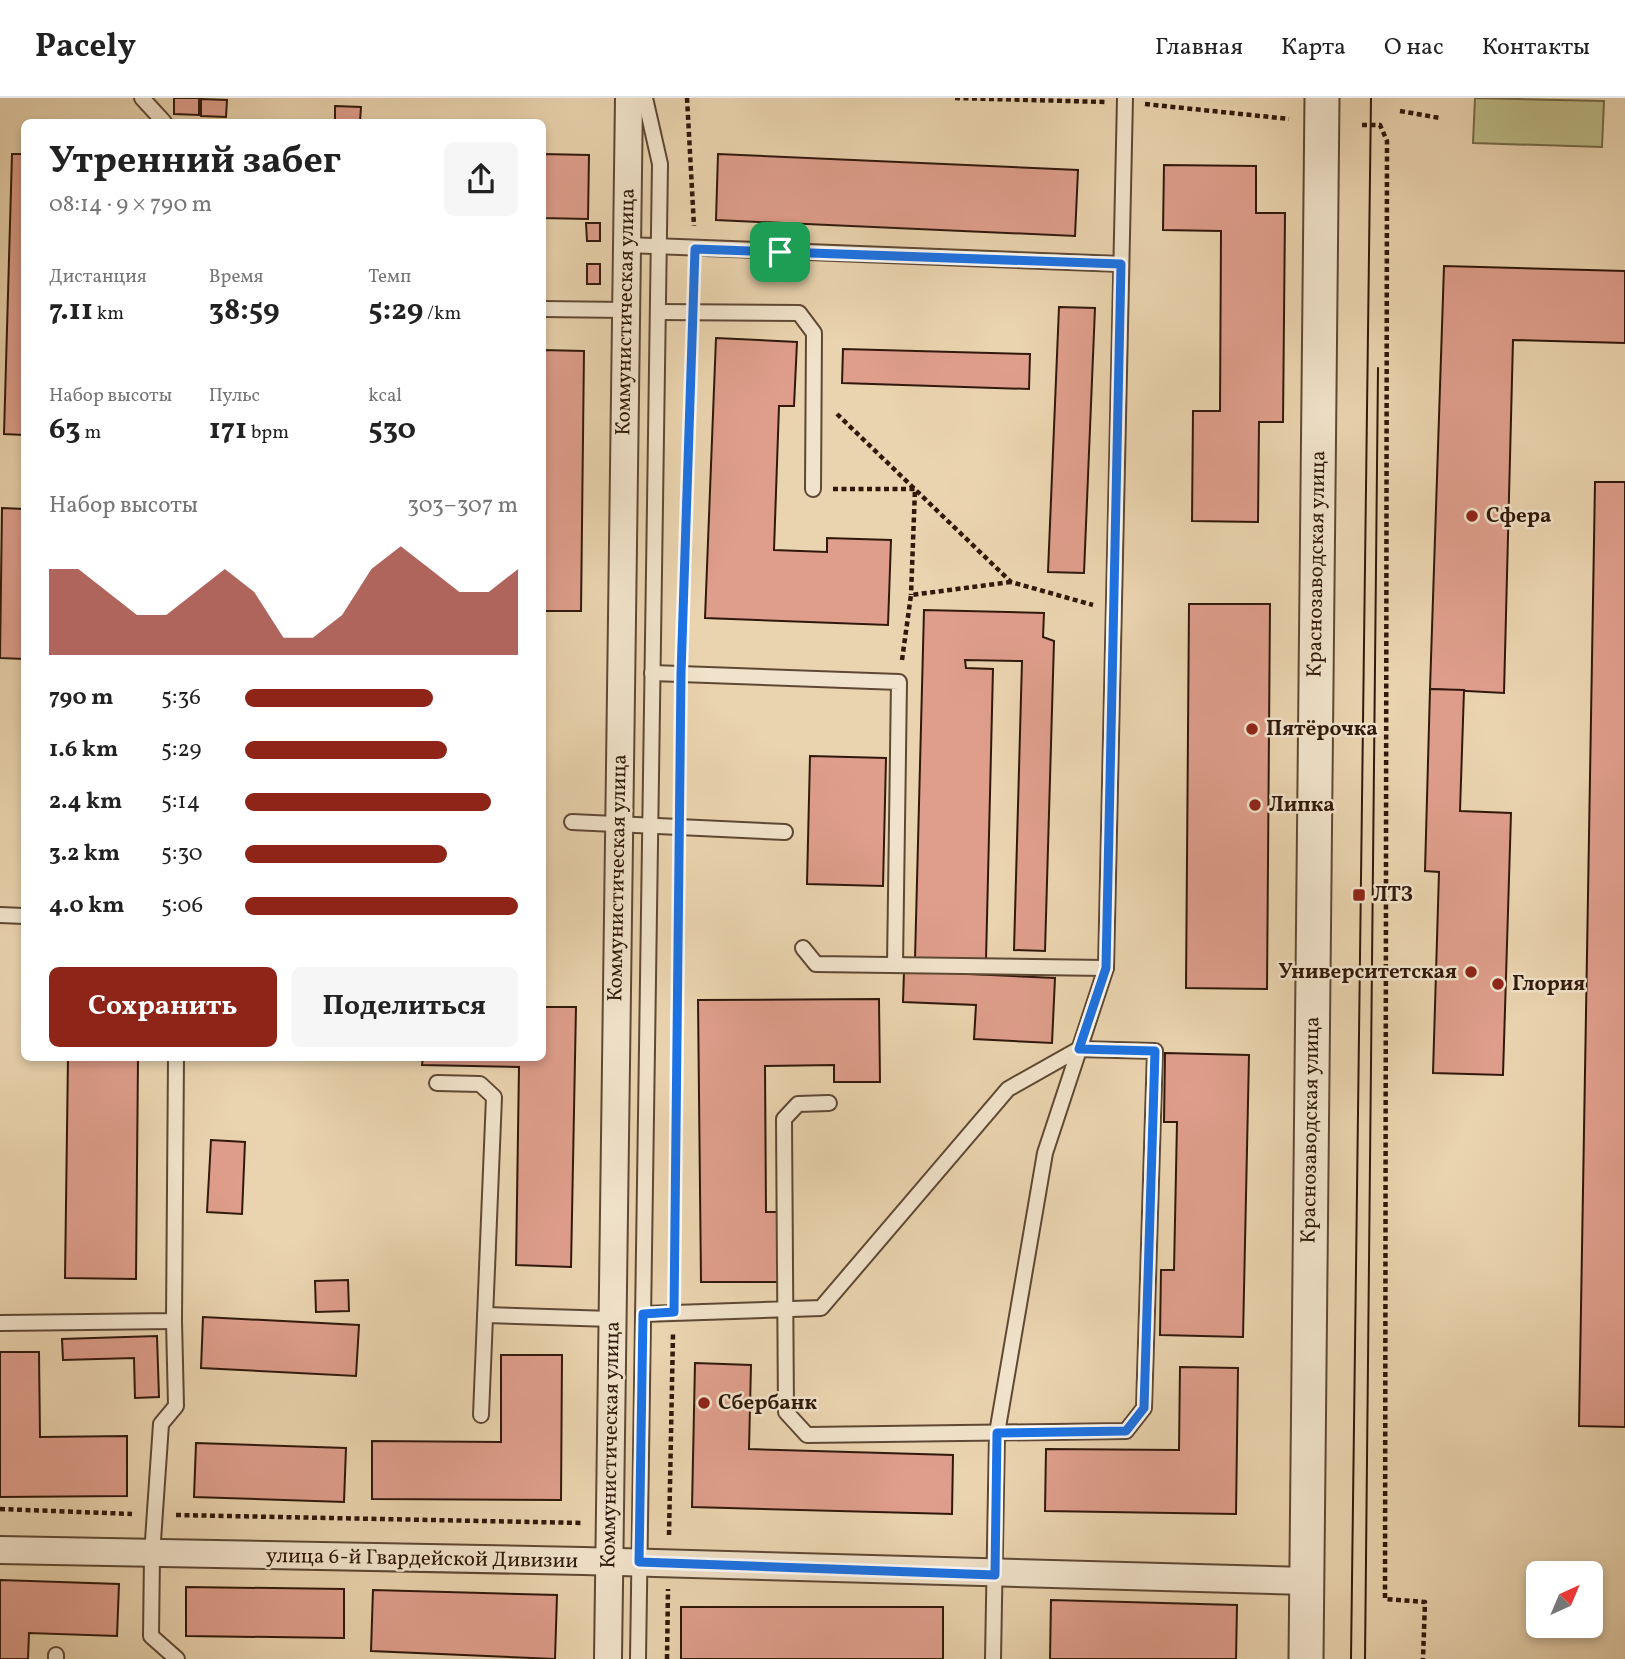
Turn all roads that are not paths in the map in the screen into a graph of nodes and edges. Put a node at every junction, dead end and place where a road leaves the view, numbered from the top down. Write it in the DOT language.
graph roads {
  1 [pos="142,98"];
  2 [pos="629,98"];
  3 [pos="645,98"];
  4 [pos="1125,98"];
  5 [pos="1322,98"];
  6 [pos="161,119"];
  7 [pos="627,245"];
  8 [pos="659,247"];
  9 [pos="1121,264"];
  10 [pos="546,309"];
  11 [pos="626,310"];
  12 [pos="658,312"];
  13 [pos="813,489"];
  14 [pos="652,673"];
  15 [pos="572,822"];
  16 [pos="619,825"];
  17 [pos="650,827"];
  18 [pos="785,832"];
  19 [pos="0,915"];
  20 [pos="21,916"];
  21 [pos="803,948"];
  22 [pos="895,965"];
  23 [pos="1106,968"];
  24 [pos="1079,1049"];
  25 [pos="176,1061"];
  26 [pos="437,1083"];
  27 [pos="829,1103"];
  28 [pos="785,1308"];
  29 [pos="643,1314"];
  30 [pos="485,1315"];
  31 [pos="612,1319"];
  32 [pos="174,1321"];
  33 [pos="0,1324"];
  34 [pos="481,1415"];
  35 [pos="997,1433"];
  36 [pos="0,1550"];
  37 [pos="152,1555"];
  38 [pos="609,1561"];
  39 [pos="639,1562"];
  40 [pos="995,1575"];
  41 [pos="1306,1581"];
  42 [pos="177,1659"];
  43 [pos="608,1659"];
  44 [pos="638,1659"];
  45 [pos="993,1659"];
  46 [pos="1306,1659"];
  1 -- 6 [label="lane"];
  2 -- 7 [label="street, Коммунистическая улица"];
  3 -- 8 [label="lane"];
  4 -- 9 [label="lane"];
  5 -- 41 [label="street, Краснозаводская улица"];
  7 -- 8 [label="lane"];
  7 -- 11 [label="street, Коммунистическая улица"];
  8 -- 9 [label="lane"];
  8 -- 12 [label="lane"];
  9 -- 23 [label="lane"];
  10 -- 11 [label="lane"];
  11 -- 16 [label="street, Коммунистическая улица"];
  12 -- 13 [label="lane"];
  12 -- 14 [label="lane"];
  14 -- 17 [label="lane"];
  14 -- 22 [label="lane"];
  15 -- 16 [label="lane"];
  16 -- 17 [label="lane"];
  16 -- 31 [label="street, Коммунистическая улица"];
  17 -- 18 [label="lane"];
  17 -- 29 [label="lane"];
  19 -- 20 [label="lane"];
  21 -- 22 [label="lane"];
  22 -- 23 [label="lane"];
  23 -- 24 [label="lane"];
  24 -- 28 [label="lane"];
  24 -- 35 [label="lane"];
  24 -- 35 [label="lane"];
  25 -- 32 [label="lane"];
  26 -- 30 [label="lane"];
  27 -- 28 [label="lane"];
  28 -- 29 [label="lane"];
  28 -- 35 [label="lane"];
  29 -- 39 [label="lane"];
  30 -- 31 [label="lane"];
  30 -- 34 [label="lane"];
  31 -- 38 [label="street, Коммунистическая улица"];
  32 -- 33 [label="lane"];
  32 -- 37 [label="lane"];
  35 -- 40 [label="lane"];
  36 -- 37 [label="street, улица 6-й Гвардейской Дивизии"];
  37 -- 38 [label="street, улица 6-й Гвардейской Дивизии"];
  37 -- 42 [label="lane"];
  38 -- 39 [label="street, улица 6-й Гвардейской Дивизии"];
  38 -- 43 [label="street, Коммунистическая улица"];
  39 -- 40 [label="street, улица 6-й Гвардейской Дивизии"];
  39 -- 44 [label="lane"];
  40 -- 41 [label="street, улица 6-й Гвардейской Дивизии"];
  40 -- 45 [label="lane"];
  41 -- 46 [label="street, Краснозаводская улица"];
}
